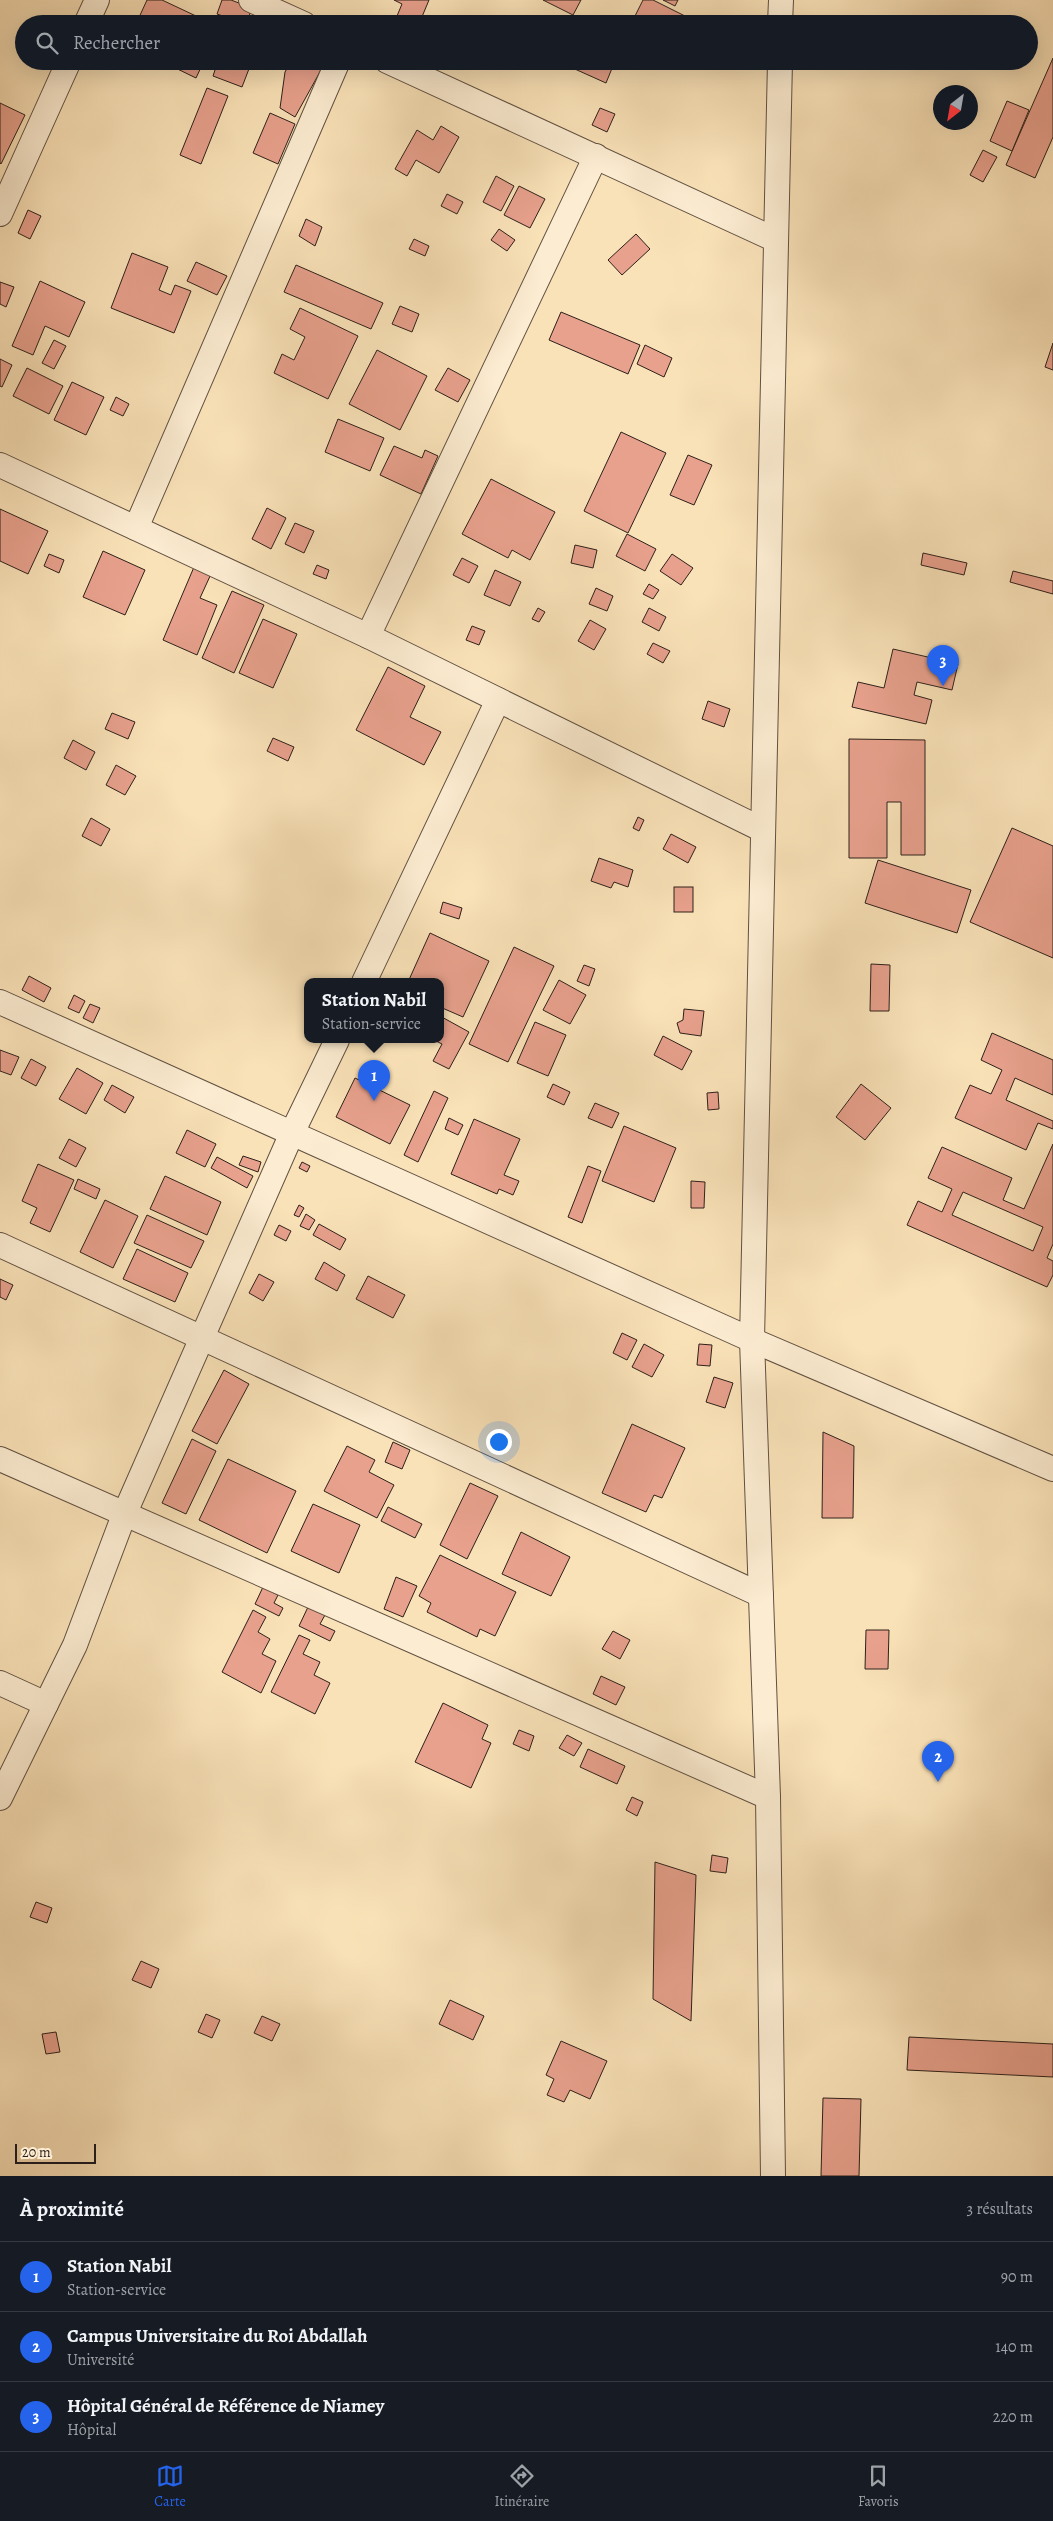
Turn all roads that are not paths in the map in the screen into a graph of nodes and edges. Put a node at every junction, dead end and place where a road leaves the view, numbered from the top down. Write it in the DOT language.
graph roads {
  1 [pos="97,0"];
  2 [pos="251,0"];
  3 [pos="781,0"];
  4 [pos="90,15"];
  5 [pos="284,15"];
  6 [pos="780,15"];
  7 [pos="65,70"];
  8 [pos="334,70"];
  9 [pos="407,70"];
  10 [pos="780,70"];
  11 [pos="596,156"];
  12 [pos="0,214"];
  13 [pos="776,240"];
  14 [pos="0,465"];
  15 [pos="136,528"];
  16 [pos="368,636"];
  17 [pos="498,700"];
  18 [pos="764,830"];
  19 [pos="366,978"];
  20 [pos="0,1002"];
  21 [pos="336,1043"];
  22 [pos="292,1133"];
  23 [pos="0,1245"];
  24 [pos="202,1338"];
  25 [pos="752,1340"];
  26 [pos="0,1459"];
  27 [pos="1053,1469"];
  28 [pos="124,1515"];
  29 [pos="761,1595"];
  30 [pos="0,1683"];
  31 [pos="46,1704"];
  32 [pos="768,1797"];
  33 [pos="0,1798"];
  34 [pos="773,2176"];
  1 -- 4 [label="street"];
  2 -- 5 [label="street"];
  3 -- 6 [label="street"];
  7 -- 12 [label="street"];
  8 -- 15 [label="street"];
  9 -- 11 [label="street"];
  10 -- 13 [label="street"];
  11 -- 13 [label="street"];
  11 -- 16 [label="street"];
  13 -- 18 [label="street"];
  14 -- 15 [label="street"];
  15 -- 16 [label="street"];
  16 -- 17 [label="street"];
  17 -- 18 [label="street"];
  17 -- 19 [label="street"];
  18 -- 25 [label="street"];
  20 -- 22 [label="street"];
  21 -- 22 [label="street"];
  22 -- 24 [label="street"];
  22 -- 25 [label="street"];
  23 -- 24 [label="street"];
  24 -- 28 [label="street"];
  24 -- 29 [label="street"];
  25 -- 27 [label="street"];
  25 -- 29 [label="street"];
  26 -- 28 [label="street"];
  28 -- 31 [label="street"];
  28 -- 32 [label="street"];
  29 -- 32 [label="street"];
  30 -- 31 [label="street"];
  31 -- 33 [label="street"];
  32 -- 34 [label="street"];
}
